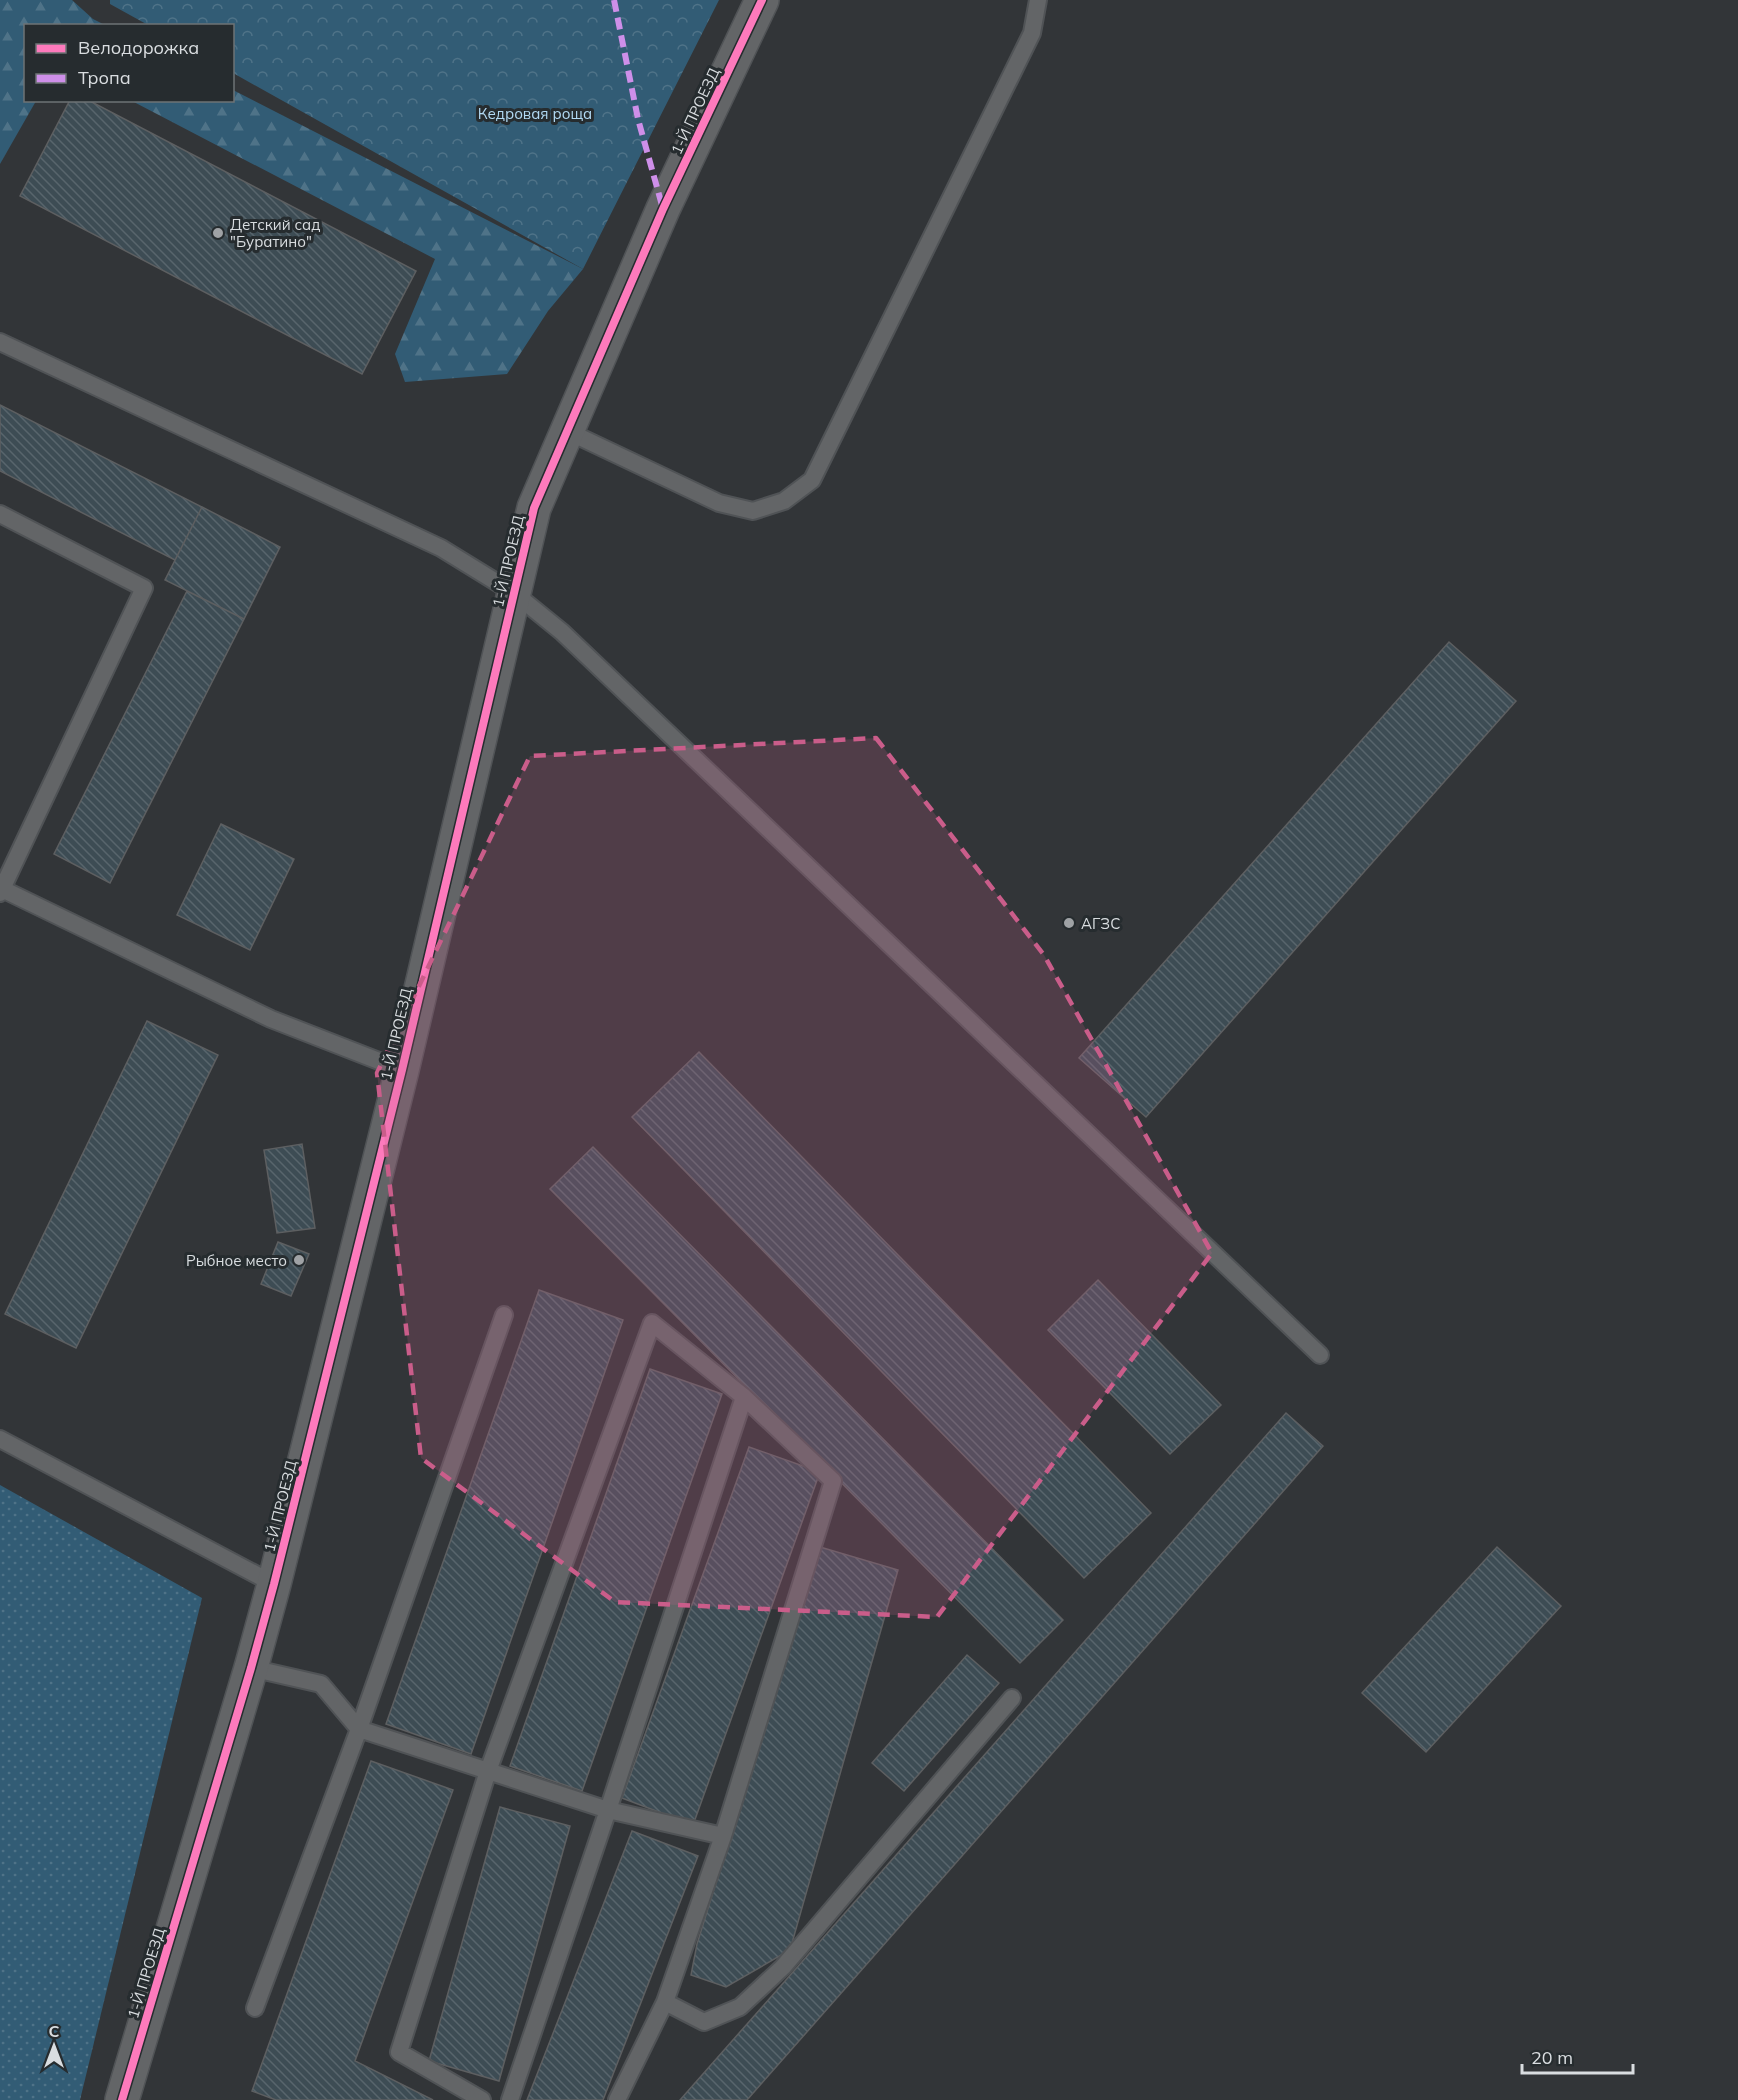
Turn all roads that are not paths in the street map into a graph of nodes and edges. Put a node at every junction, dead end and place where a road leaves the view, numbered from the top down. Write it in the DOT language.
graph roads {
  1 [pos="762,0"];
  2 [pos="1038,0"];
  3 [pos="0,342"];
  4 [pos="567,431"];
  5 [pos="0,514"];
  6 [pos="514,593"];
  7 [pos="1,890"];
  8 [pos="402,1070"];
  9 [pos="504,1315"];
  10 [pos="1320,1355"];
  11 [pos="744,1397"];
  12 [pos="0,1439"];
  13 [pos="274,1584"];
  14 [pos="251,1668"];
  15 [pos="1012,1698"];
  16 [pos="359,1729"];
  17 [pos="488,1771"];
  18 [pos="608,1810"];
  19 [pos="723,1836"];
  20 [pos="665,2002"];
  21 [pos="255,2008"];
  22 [pos="122,2100"];
  23 [pos="482,2100"];
  24 [pos="510,2100"];
  25 [pos="617,2100"];
  1 -- 4 [label="street, 1-Й ПРОЕЗД"];
  2 -- 4 [label="lane"];
  3 -- 6 [label="lane"];
  4 -- 6 [label="street, 1-Й ПРОЕЗД"];
  5 -- 7 [label="lane"];
  6 -- 8 [label="street, 1-Й ПРОЕЗД"];
  6 -- 10 [label="lane"];
  7 -- 8 [label="lane"];
  8 -- 13 [label="street, 1-Й ПРОЕЗД"];
  9 -- 16 [label="lane"];
  11 -- 17 [label="lane"];
  11 -- 18 [label="lane"];
  11 -- 19 [label="lane"];
  12 -- 13 [label="lane"];
  13 -- 14 [label="street, 1-Й ПРОЕЗД"];
  14 -- 16 [label="lane"];
  14 -- 22 [label="street, 1-Й ПРОЕЗД"];
  15 -- 20 [label="lane"];
  16 -- 17 [label="lane"];
  16 -- 21 [label="lane"];
  17 -- 18 [label="lane"];
  17 -- 23 [label="lane"];
  18 -- 19 [label="lane"];
  18 -- 24 [label="lane"];
  19 -- 20 [label="lane"];
  20 -- 25 [label="lane"];
}
